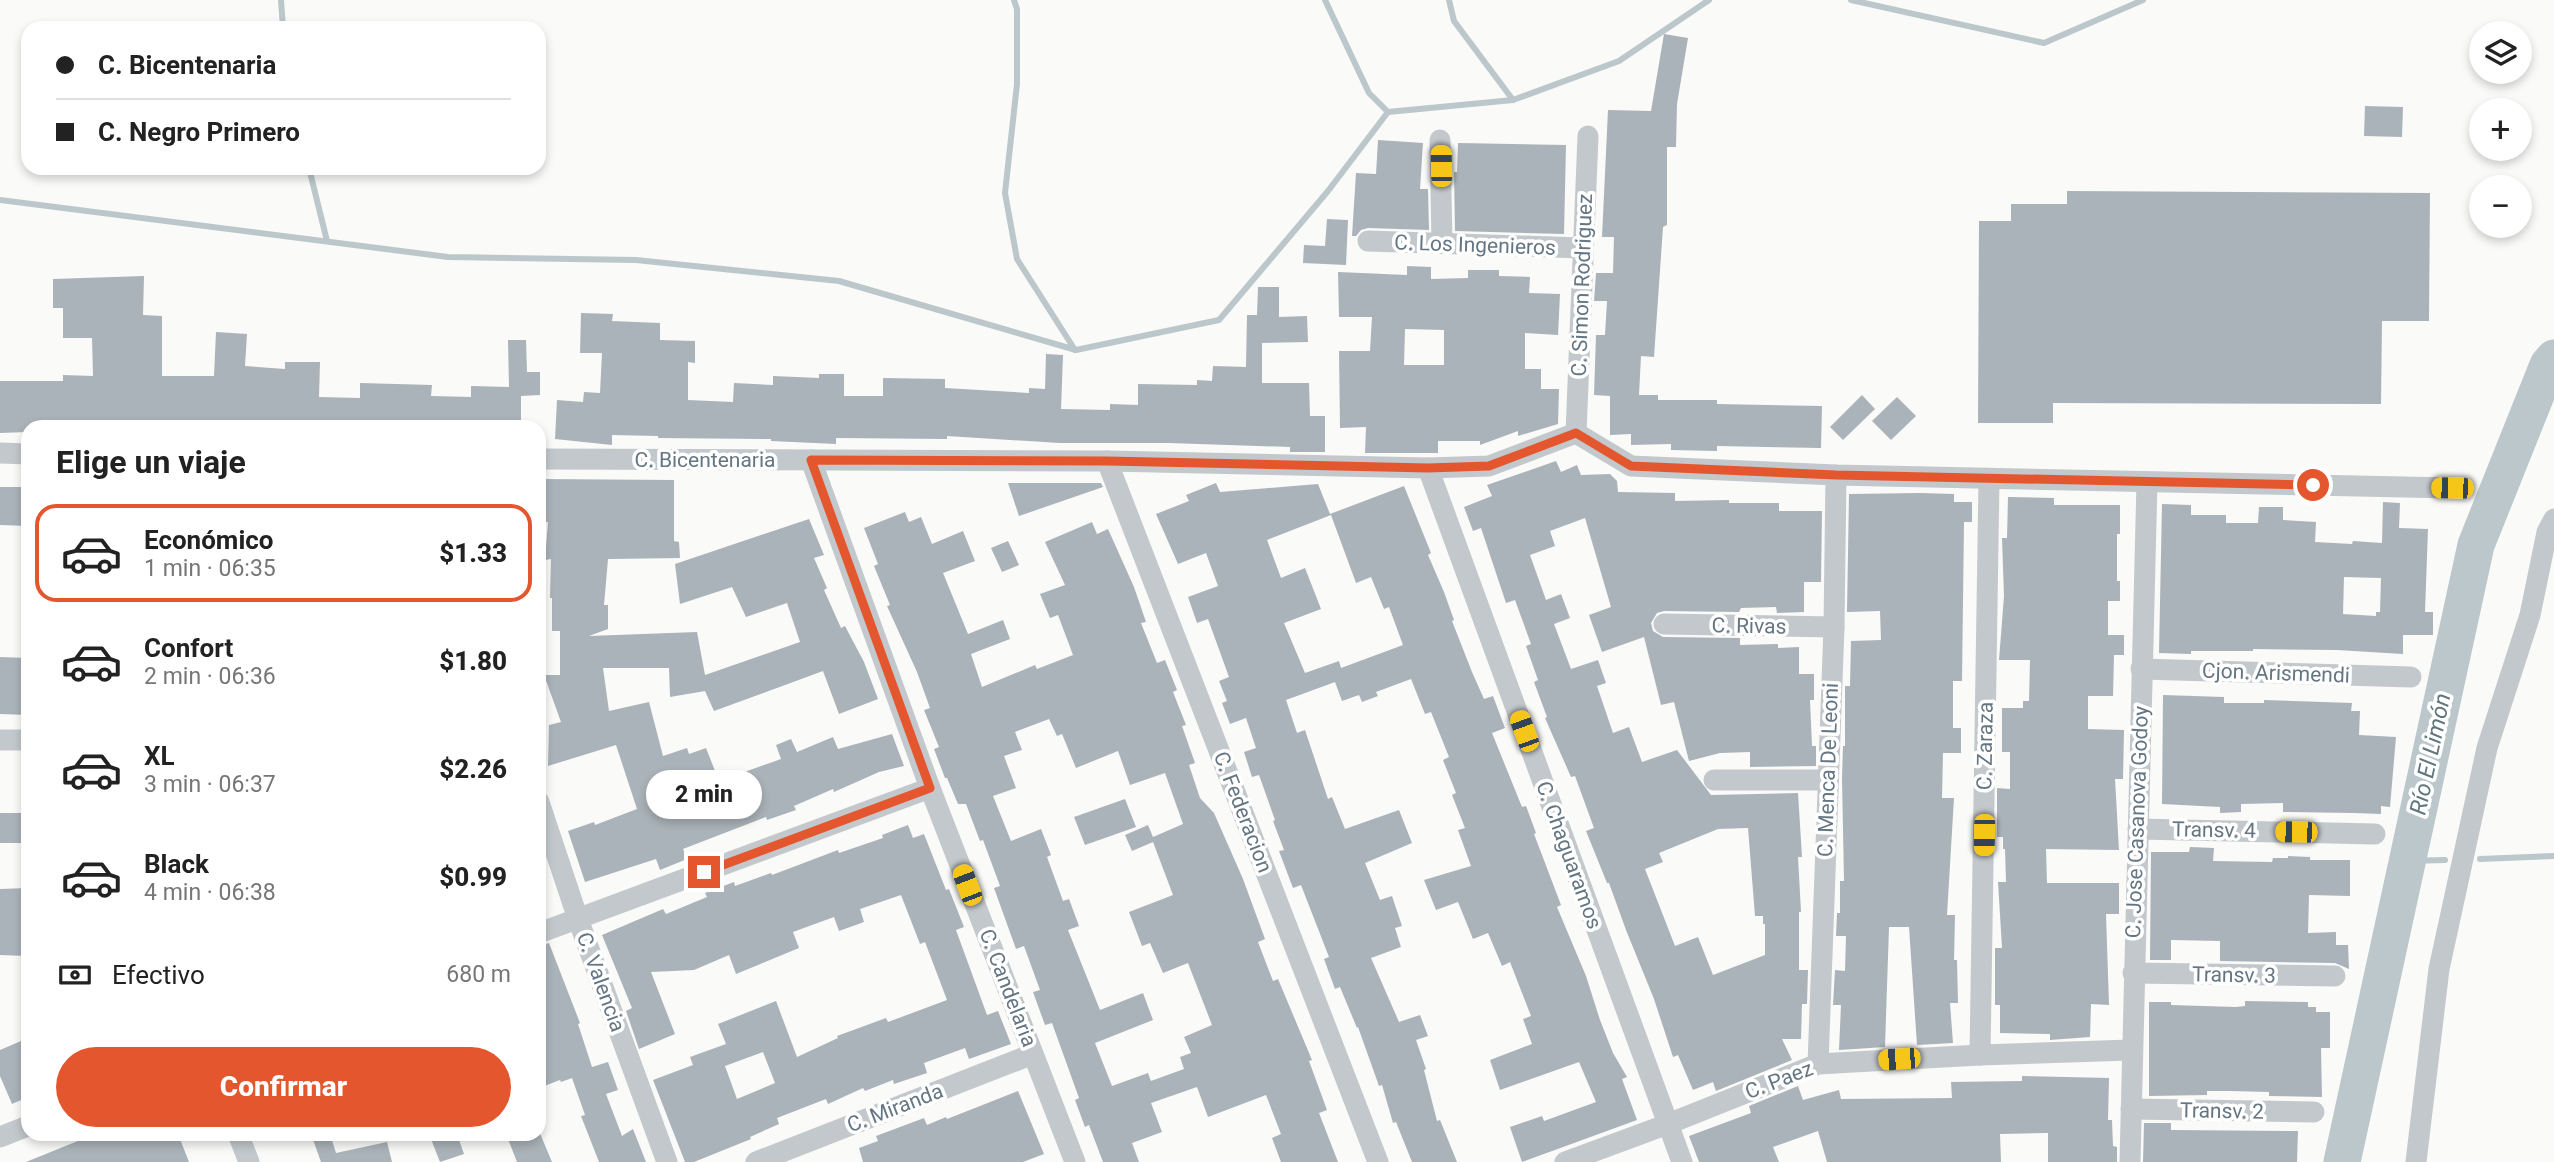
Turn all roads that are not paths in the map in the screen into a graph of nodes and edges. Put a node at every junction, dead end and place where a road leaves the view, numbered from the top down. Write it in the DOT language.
graph roads {
  1 [pos="1588,136"];
  2 [pos="1440,140"];
  3 [pos="1368,242"];
  4 [pos="1442,243"];
  5 [pos="1583,248"];
  6 [pos="1576,433"];
  7 [pos="0,453"];
  8 [pos="21,454"];
  9 [pos="546,459"];
  10 [pos="811,460"];
  11 [pos="1107,461"];
  12 [pos="1428,468"];
  13 [pos="1836,475"];
  14 [pos="1989,479"];
  15 [pos="2147,482"];
  16 [pos="2452,488"];
  17 [pos="2554,519"];
  18 [pos="2554,582"];
  19 [pos="2530,615"];
  20 [pos="1664,624"];
  21 [pos="1834,627"];
  22 [pos="2141,669"];
  23 [pos="2411,677"];
  24 [pos="0,740"];
  25 [pos="21,740"];
  26 [pos="1714,780"];
  27 [pos="1828,780"];
  28 [pos="930,788"];
  29 [pos="546,823"];
  30 [pos="2138,829"];
  31 [pos="2375,834"];
  32 [pos="578,919"];
  33 [pos="546,930"];
  34 [pos="2133,974"];
  35 [pos="2335,976"];
  36 [pos="2131,1050"];
  37 [pos="1034,1054"];
  38 [pos="1980,1055"];
  39 [pos="1818,1064"];
  40 [pos="2131,1109"];
  41 [pos="2314,1112"];
  42 [pos="1668,1124"];
  43 [pos="21,1127"];
  44 [pos="2,1130"];
  45 [pos="241,1141"];
  46 [pos="249,1162"];
  47 [pos="667,1162"];
  48 [pos="756,1162"];
  49 [pos="1075,1162"];
  50 [pos="1378,1162"];
  51 [pos="1565,1162"];
  52 [pos="1682,1162"];
  53 [pos="2130,1162"];
  54 [pos="2416,1162"];
  1 -- 5 [label="street, C. Simon Rodriguez"];
  2 -- 4 [label="street"];
  3 -- 4 [label="street, C. Los Ingenieros"];
  4 -- 5 [label="street, C. Los Ingenieros"];
  5 -- 6 [label="street, C. Simon Rodriguez"];
  6 -- 12 [label="street, C. Bicentenaria"];
  6 -- 13 [label="street"];
  7 -- 8 [label="street"];
  9 -- 10 [label="street, C. Bicentenaria"];
  10 -- 11 [label="street, C. Bicentenaria"];
  10 -- 28 [label="street, C. Candelaria"];
  11 -- 12 [label="street, C. Bicentenaria"];
  11 -- 50 [label="street, C. Federacion"];
  12 -- 42 [label="street, C. Chaguaramos"];
  13 -- 14 [label="street"];
  13 -- 21 [label="street, C. Menca De Leoni"];
  14 -- 15 [label="street"];
  14 -- 38 [label="street, C. Zaraza"];
  15 -- 16 [label="street"];
  15 -- 22 [label="street, C. Jose Casanova Godoy"];
  17 -- 19 [label="street"];
  18 -- 19 [label="street"];
  19 -- 54 [label="street"];
  20 -- 21 [label="street, C. Rivas"];
  21 -- 27 [label="street, C. Menca De Leoni"];
  22 -- 23 [label="street, Cjon. Arismendi"];
  22 -- 30 [label="street, C. Jose Casanova Godoy"];
  24 -- 25 [label="street"];
  26 -- 27 [label="street"];
  27 -- 39 [label="street, C. Menca De Leoni"];
  28 -- 32 [label="street"];
  28 -- 37 [label="street, C. Candelaria"];
  29 -- 32 [label="street, C. Valencia"];
  30 -- 31 [label="street, Transv. 4"];
  30 -- 34 [label="street, C. Jose Casanova Godoy"];
  32 -- 33 [label="street"];
  32 -- 47 [label="street, C. Valencia"];
  34 -- 35 [label="street, Transv. 3"];
  34 -- 36 [label="street, C. Jose Casanova Godoy"];
  36 -- 38 [label="street, C. Paez"];
  36 -- 40 [label="street, C. Jose Casanova Godoy"];
  37 -- 48 [label="street, C. Miranda"];
  37 -- 49 [label="street, C. Candelaria"];
  38 -- 39 [label="street, C. Paez"];
  39 -- 42 [label="street, C. Paez"];
  40 -- 41 [label="street, Transv. 2"];
  40 -- 53 [label="street, C. Jose Casanova Godoy"];
  42 -- 51 [label="street, C. Paez"];
  42 -- 52 [label="street, C. Chaguaramos"];
  43 -- 44 [label="street"];
  45 -- 46 [label="street"];
}
